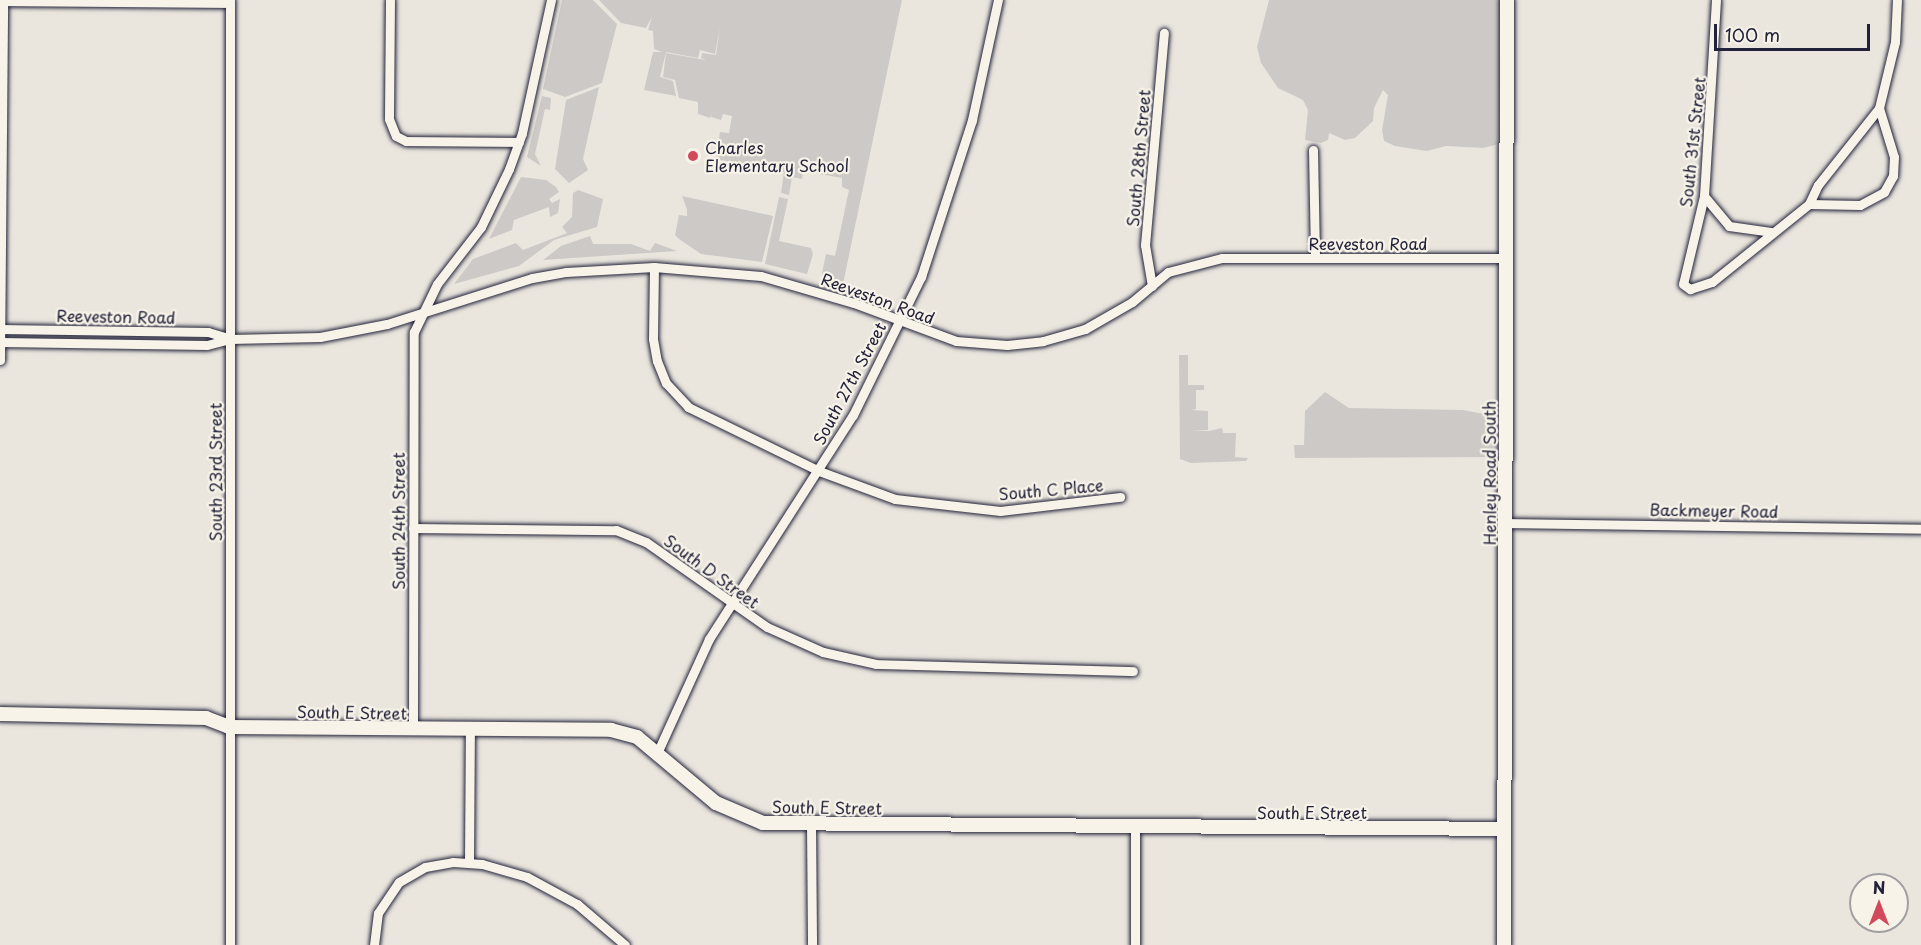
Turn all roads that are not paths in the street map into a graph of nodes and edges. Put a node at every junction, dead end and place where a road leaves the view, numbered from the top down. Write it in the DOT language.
graph roads {
  1 [pos="390,0"];
  2 [pos="551,0"];
  3 [pos="998,0"];
  4 [pos="1507,0"];
  5 [pos="1716,0"];
  6 [pos="1897,0"];
  7 [pos="1,1"];
  8 [pos="230,2"];
  9 [pos="1164,33"];
  10 [pos="1879,108"];
  11 [pos="519,142"];
  12 [pos="1313,150"];
  13 [pos="1704,195"];
  14 [pos="1809,204"];
  15 [pos="1771,232"];
  16 [pos="1315,257"];
  17 [pos="1505,258"];
  18 [pos="654,267"];
  19 [pos="1152,286"];
  20 [pos="420,314"];
  21 [pos="899,322"];
  22 [pos="0,329"];
  23 [pos="230,339"];
  24 [pos="0,342"];
  25 [pos="0,360"];
  26 [pos="819,471"];
  27 [pos="1120,497"];
  28 [pos="1506,523"];
  29 [pos="413,528"];
  30 [pos="1921,529"];
  31 [pos="729,603"];
  32 [pos="1133,671"];
  33 [pos="0,714"];
  34 [pos="229,727"];
  35 [pos="413,729"];
  36 [pos="470,729"];
  37 [pos="658,751"];
  38 [pos="810,825"];
  39 [pos="1136,827"];
  40 [pos="1504,829"];
  41 [pos="470,862"];
  42 [pos="230,945"];
  43 [pos="374,945"];
  44 [pos="625,945"];
  45 [pos="812,945"];
  46 [pos="1135,945"];
  47 [pos="1504,945"];
  1 -- 11 [label="street"];
  2 -- 11 [label="street, South 24th Street"];
  3 -- 21 [label="street, South 27th Street"];
  4 -- 17 [label="street, Henley Road South"];
  5 -- 13 [label="street, South 31st Street"];
  6 -- 10 [label="street"];
  7 -- 8 [label="street"];
  7 -- 22 [label="street"];
  8 -- 23 [label="street, South 23rd Street"];
  9 -- 19 [label="street, South 28th Street"];
  10 -- 14 [label="street"];
  10 -- 14 [label="street"];
  11 -- 20 [label="street, South 24th Street"];
  12 -- 16 [label="street"];
  13 -- 15 [label="street"];
  13 -- 15 [label="street, South 31st Street"];
  14 -- 15 [label="street"];
  16 -- 17 [label="street, Reeveston Road"];
  16 -- 19 [label="street, Reeveston Road"];
  17 -- 28 [label="street, Henley Road South"];
  18 -- 20 [label="street, Reeveston Road"];
  18 -- 21 [label="street, Reeveston Road"];
  18 -- 26 [label="street, South C Place"];
  19 -- 21 [label="street, Reeveston Road"];
  20 -- 23 [label="street, Reeveston Road"];
  20 -- 29 [label="street, South 24th Street"];
  21 -- 26 [label="street, South 27th Street"];
  22 -- 23 [label="street, Reeveston Road"];
  22 -- 24 [label="street"];
  23 -- 24 [label="street, Reeveston Road"];
  23 -- 34 [label="street, South 23rd Street"];
  24 -- 25 [label="street"];
  26 -- 27 [label="street, South C Place"];
  26 -- 31 [label="street, South 27th Street"];
  28 -- 30 [label="street, Backmeyer Road"];
  28 -- 40 [label="street, Henley Road South"];
  29 -- 31 [label="street, South D Street"];
  29 -- 35 [label="street, South 24th Street"];
  31 -- 32 [label="street, South D Street"];
  31 -- 37 [label="street, South 27th Street"];
  33 -- 34 [label="street, South E Street"];
  34 -- 35 [label="street, South E Street"];
  34 -- 42 [label="street, South 23rd Street"];
  35 -- 36 [label="street, South E Street"];
  36 -- 37 [label="street, South E Street"];
  36 -- 41 [label="street"];
  37 -- 38 [label="street, South E Street"];
  38 -- 39 [label="street, South E Street"];
  38 -- 45 [label="street"];
  39 -- 40 [label="street, South E Street"];
  39 -- 46 [label="street"];
  40 -- 47 [label="street, Henley Road South"];
  41 -- 43 [label="street"];
  41 -- 44 [label="street"];
}
